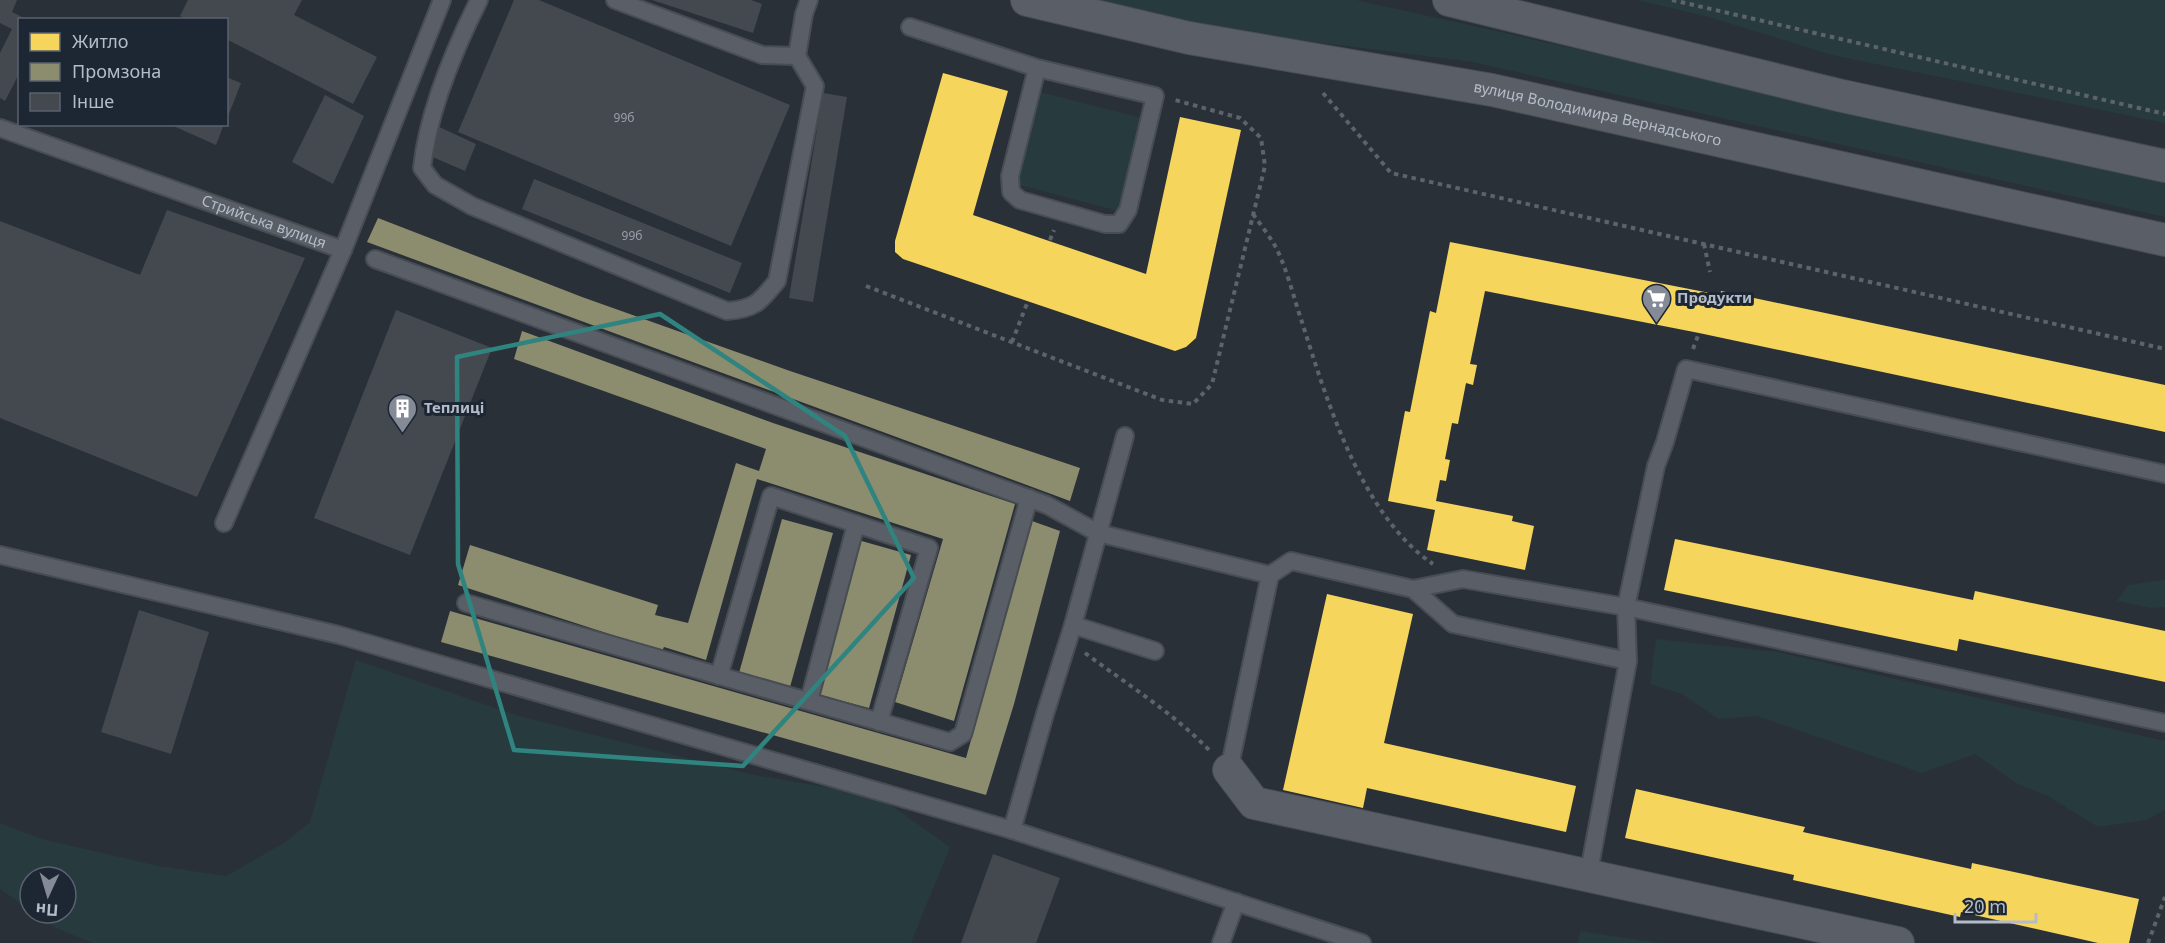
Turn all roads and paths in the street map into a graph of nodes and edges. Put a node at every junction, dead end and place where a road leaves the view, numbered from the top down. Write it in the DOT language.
graph roads {
  1 [pos="442,0"];
  2 [pos="479,0"];
  3 [pos="615,0"];
  4 [pos="809,0"];
  5 [pos="1027,0"];
  6 [pos="1449,0"];
  7 [pos="1672,0"];
  8 [pos="910,27"];
  9 [pos="797,56"];
  10 [pos="1037,68"];
  11 [pos="1313,90"];
  12 [pos="1155,96"];
  13 [pos="2165,114"];
  14 [pos="0,128"];
  15 [pos="2165,166"];
  16 [pos="1253,214"];
  17 [pos="2165,240"];
  18 [pos="1704,244"];
  19 [pos="343,250"];
  20 [pos="375,259"];
  21 [pos="1710,272"];
  22 [pos="866,286"];
  23 [pos="1028,301"];
  24 [pos="1012,342"];
  25 [pos="2165,349"];
  26 [pos="1125,436"];
  27 [pos="2165,474"];
  28 [pos="1029,498"];
  29 [pos="224,523"];
  30 [pos="856,524"];
  31 [pos="1098,533"];
  32 [pos="0,555"];
  33 [pos="1270,575"];
  34 [pos="1463,579"];
  35 [pos="1413,589"];
  36 [pos="466,603"];
  37 [pos="1626,607"];
  38 [pos="1071,631"];
  39 [pos="1155,651"];
  40 [pos="1628,661"];
  41 [pos="719,676"];
  42 [pos="808,701"];
  43 [pos="879,722"];
  44 [pos="2165,723"];
  45 [pos="1229,770"];
  46 [pos="1012,830"];
  47 [pos="1588,877"];
  48 [pos="2165,897"];
  49 [pos="1236,902"];
  50 [pos="1221,943"];
  51 [pos="1362,943"];
  52 [pos="1898,943"];
  53 [pos="2148,943"];
  1 -- 19 [label="lane, Стрийська вулиця"];
  2 -- 9 [label="lane"];
  3 -- 9 [label="lane"];
  4 -- 9 [label="lane"];
  5 -- 17 [label="street, вулиця Володимира Вернадського"];
  6 -- 15 [label="street"];
  7 -- 13 [label="path"];
  8 -- 10 [label="lane"];
  10 -- 12 [label="lane"];
  10 -- 12 [label="lane"];
  11 -- 18 [label="path"];
  12 -- 16 [label="path"];
  14 -- 19 [label="lane, Стрийська вулиця"];
  16 -- 24 [label="path"];
  16 -- 34 [label="path"];
  18 -- 21 [label="path"];
  18 -- 25 [label="path"];
  19 -- 29 [label="lane"];
  20 -- 28 [label="lane"];
  22 -- 24 [label="path"];
  23 -- 24 [label="path"];
  26 -- 31 [label="lane"];
  27 -- 37 [label="lane"];
  28 -- 31 [label="lane"];
  28 -- 43 [label="lane"];
  30 -- 41 [label="lane"];
  30 -- 42 [label="lane"];
  30 -- 43 [label="lane"];
  31 -- 33 [label="lane"];
  31 -- 38 [label="lane"];
  32 -- 46 [label="lane"];
  33 -- 35 [label="lane"];
  33 -- 45 [label="lane"];
  34 -- 35 [label="lane"];
  34 -- 37 [label="lane"];
  35 -- 40 [label="lane"];
  36 -- 41 [label="lane"];
  37 -- 40 [label="lane"];
  37 -- 44 [label="lane"];
  38 -- 39 [label="lane"];
  38 -- 45 [label="path"];
  38 -- 46 [label="lane"];
  40 -- 47 [label="lane"];
  41 -- 42 [label="lane"];
  42 -- 43 [label="lane"];
  45 -- 47 [label="street"];
  46 -- 49 [label="lane"];
  47 -- 52 [label="street"];
  48 -- 53 [label="path"];
  49 -- 50 [label="lane"];
  49 -- 51 [label="lane"];
}
